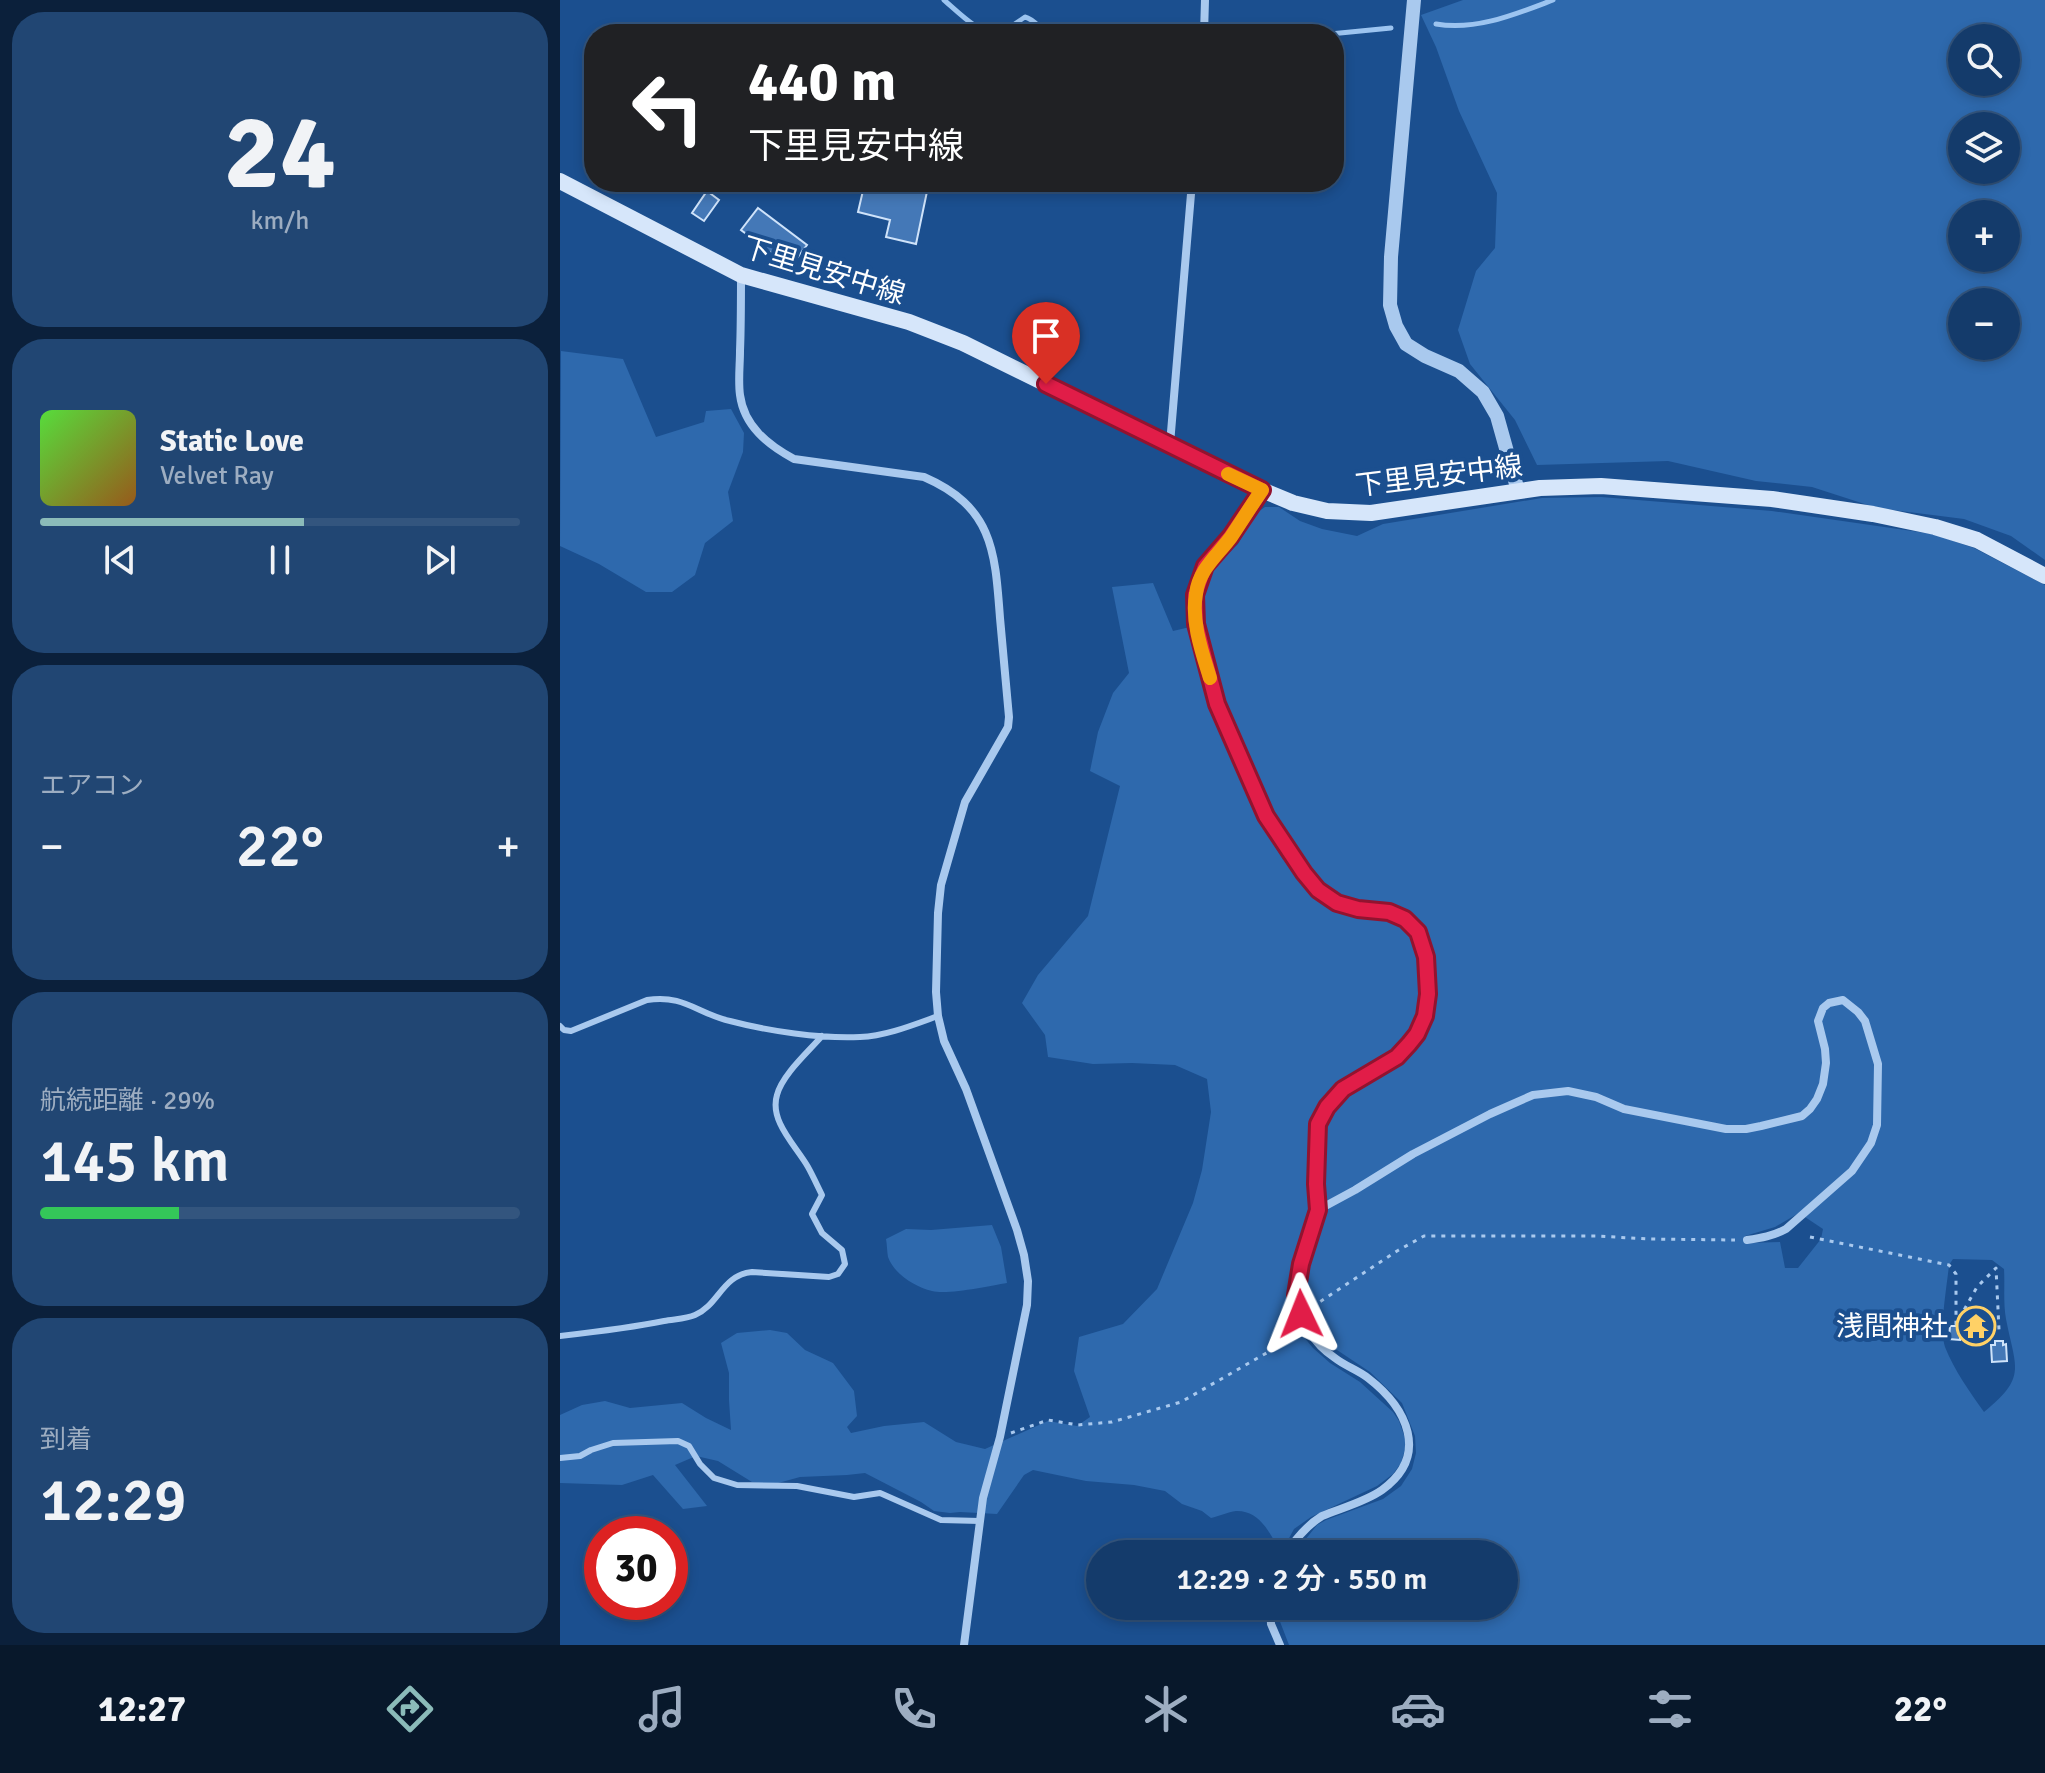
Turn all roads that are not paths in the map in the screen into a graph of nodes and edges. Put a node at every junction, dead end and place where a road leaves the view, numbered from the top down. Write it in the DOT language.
graph roads {
  1 [pos="1205,0"];
  2 [pos="1414,0"];
  3 [pos="1204,24"];
  4 [pos="560,181"];
  5 [pos="1191,192"];
  6 [pos="741,275"];
  7 [pos="1170,445"];
  8 [pos="1262,490"];
  9 [pos="1518,491"];
  10 [pos="2045,576"];
  11 [pos="938,1016"];
  12 [pos="560,1026"];
  13 [pos="822,1036"];
  14 [pos="1318,1210"];
  15 [pos="1747,1240"];
  16 [pos="560,1336"];
  17 [pos="560,1458"];
  18 [pos="980,1521"];
  19 [pos="1295,1540"];
  20 [pos="1271,1620"];
  21 [pos="964,1645"];
  22 [pos="1280,1645"];
  1 -- 3 [label="street"];
  2 -- 9 [label="street"];
  4 -- 6 [label="main road, 下里見安中線"];
  5 -- 7 [label="street"];
  6 -- 7 [label="main road, 下里見安中線"];
  6 -- 11 [label="street"];
  7 -- 8 [label="main road, 下里見安中線"];
  8 -- 9 [label="main road, 下里見安中線"];
  8 -- 14 [label="street"];
  9 -- 10 [label="main road, 下里見安中線"];
  11 -- 13 [label="lane"];
  11 -- 18 [label="street"];
  12 -- 13 [label="lane"];
  13 -- 16 [label="lane"];
  14 -- 15 [label="street"];
  14 -- 19 [label="street"];
  17 -- 18 [label="lane"];
  18 -- 21 [label="street"];
  20 -- 22 [label="street"];
}
